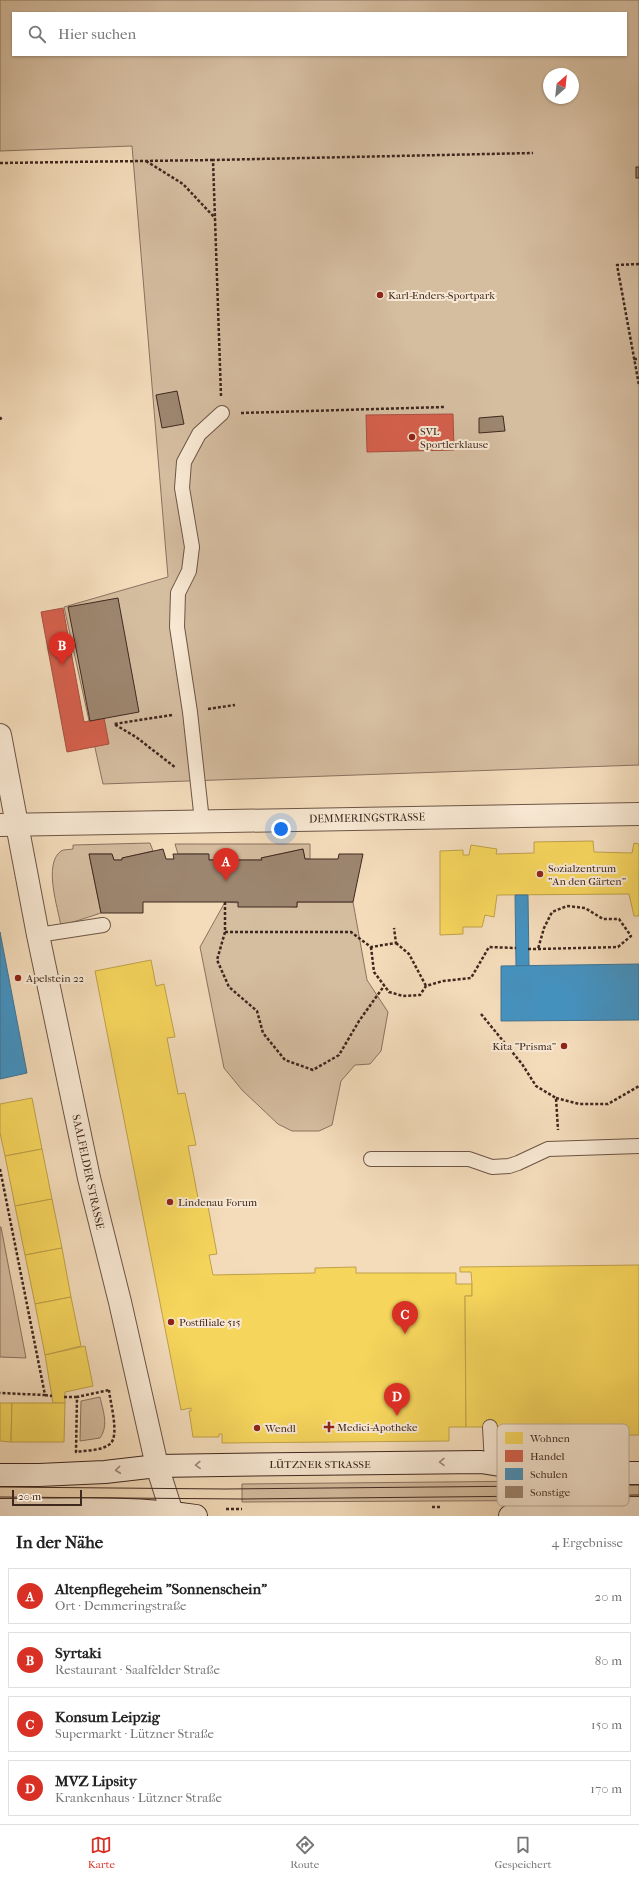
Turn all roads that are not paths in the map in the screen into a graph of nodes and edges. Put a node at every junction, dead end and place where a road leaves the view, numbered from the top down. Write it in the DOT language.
graph roads {
  1 [pos="222,413"];
  2 [pos="0,736"];
  3 [pos="0,811"];
  4 [pos="639,814"];
  5 [pos="202,821"];
  6 [pos="8,825"];
  7 [pos="103,925"];
  8 [pos="38,935"];
  9 [pos="639,1146"];
  10 [pos="371,1159"];
  11 [pos="490,1427"];
  12 [pos="492,1463"];
  13 [pos="497,1464"];
  14 [pos="156,1466"];
  15 [pos="0,1475"];
  16 [pos="639,1508"];
  17 [pos="0,1510"];
  18 [pos="172,1514"];
  19 [pos="196,1516"];
  20 [pos="510,1516"];
  1 -- 5 [label="lane"];
  2 -- 6 [label="street, SAALFELDER STRASSE"];
  3 -- 6 [label="street"];
  4 -- 5 [label="street, DEMMERINGSTRASSE"];
  5 -- 6 [label="street, DEMMERINGSTRASSE"];
  6 -- 8 [label="street, SAALFELDER STRASSE"];
  7 -- 8 [label="lane"];
  8 -- 14 [label="street, SAALFELDER STRASSE"];
  9 -- 10 [label="lane"];
  11 -- 12 [label="lane"];
  12 -- 13 [label="street, LÜTZNER STRASSE"];
  12 -- 14 [label="street, LÜTZNER STRASSE, one-way"];
  14 -- 15 [label="street, LÜTZNER STRASSE, one-way"];
  14 -- 18 [label="street, SAALFELDER STRASSE"];
  16 -- 20 [label="street"];
  17 -- 18 [label="street"];
  18 -- 19 [label="street"];
}
